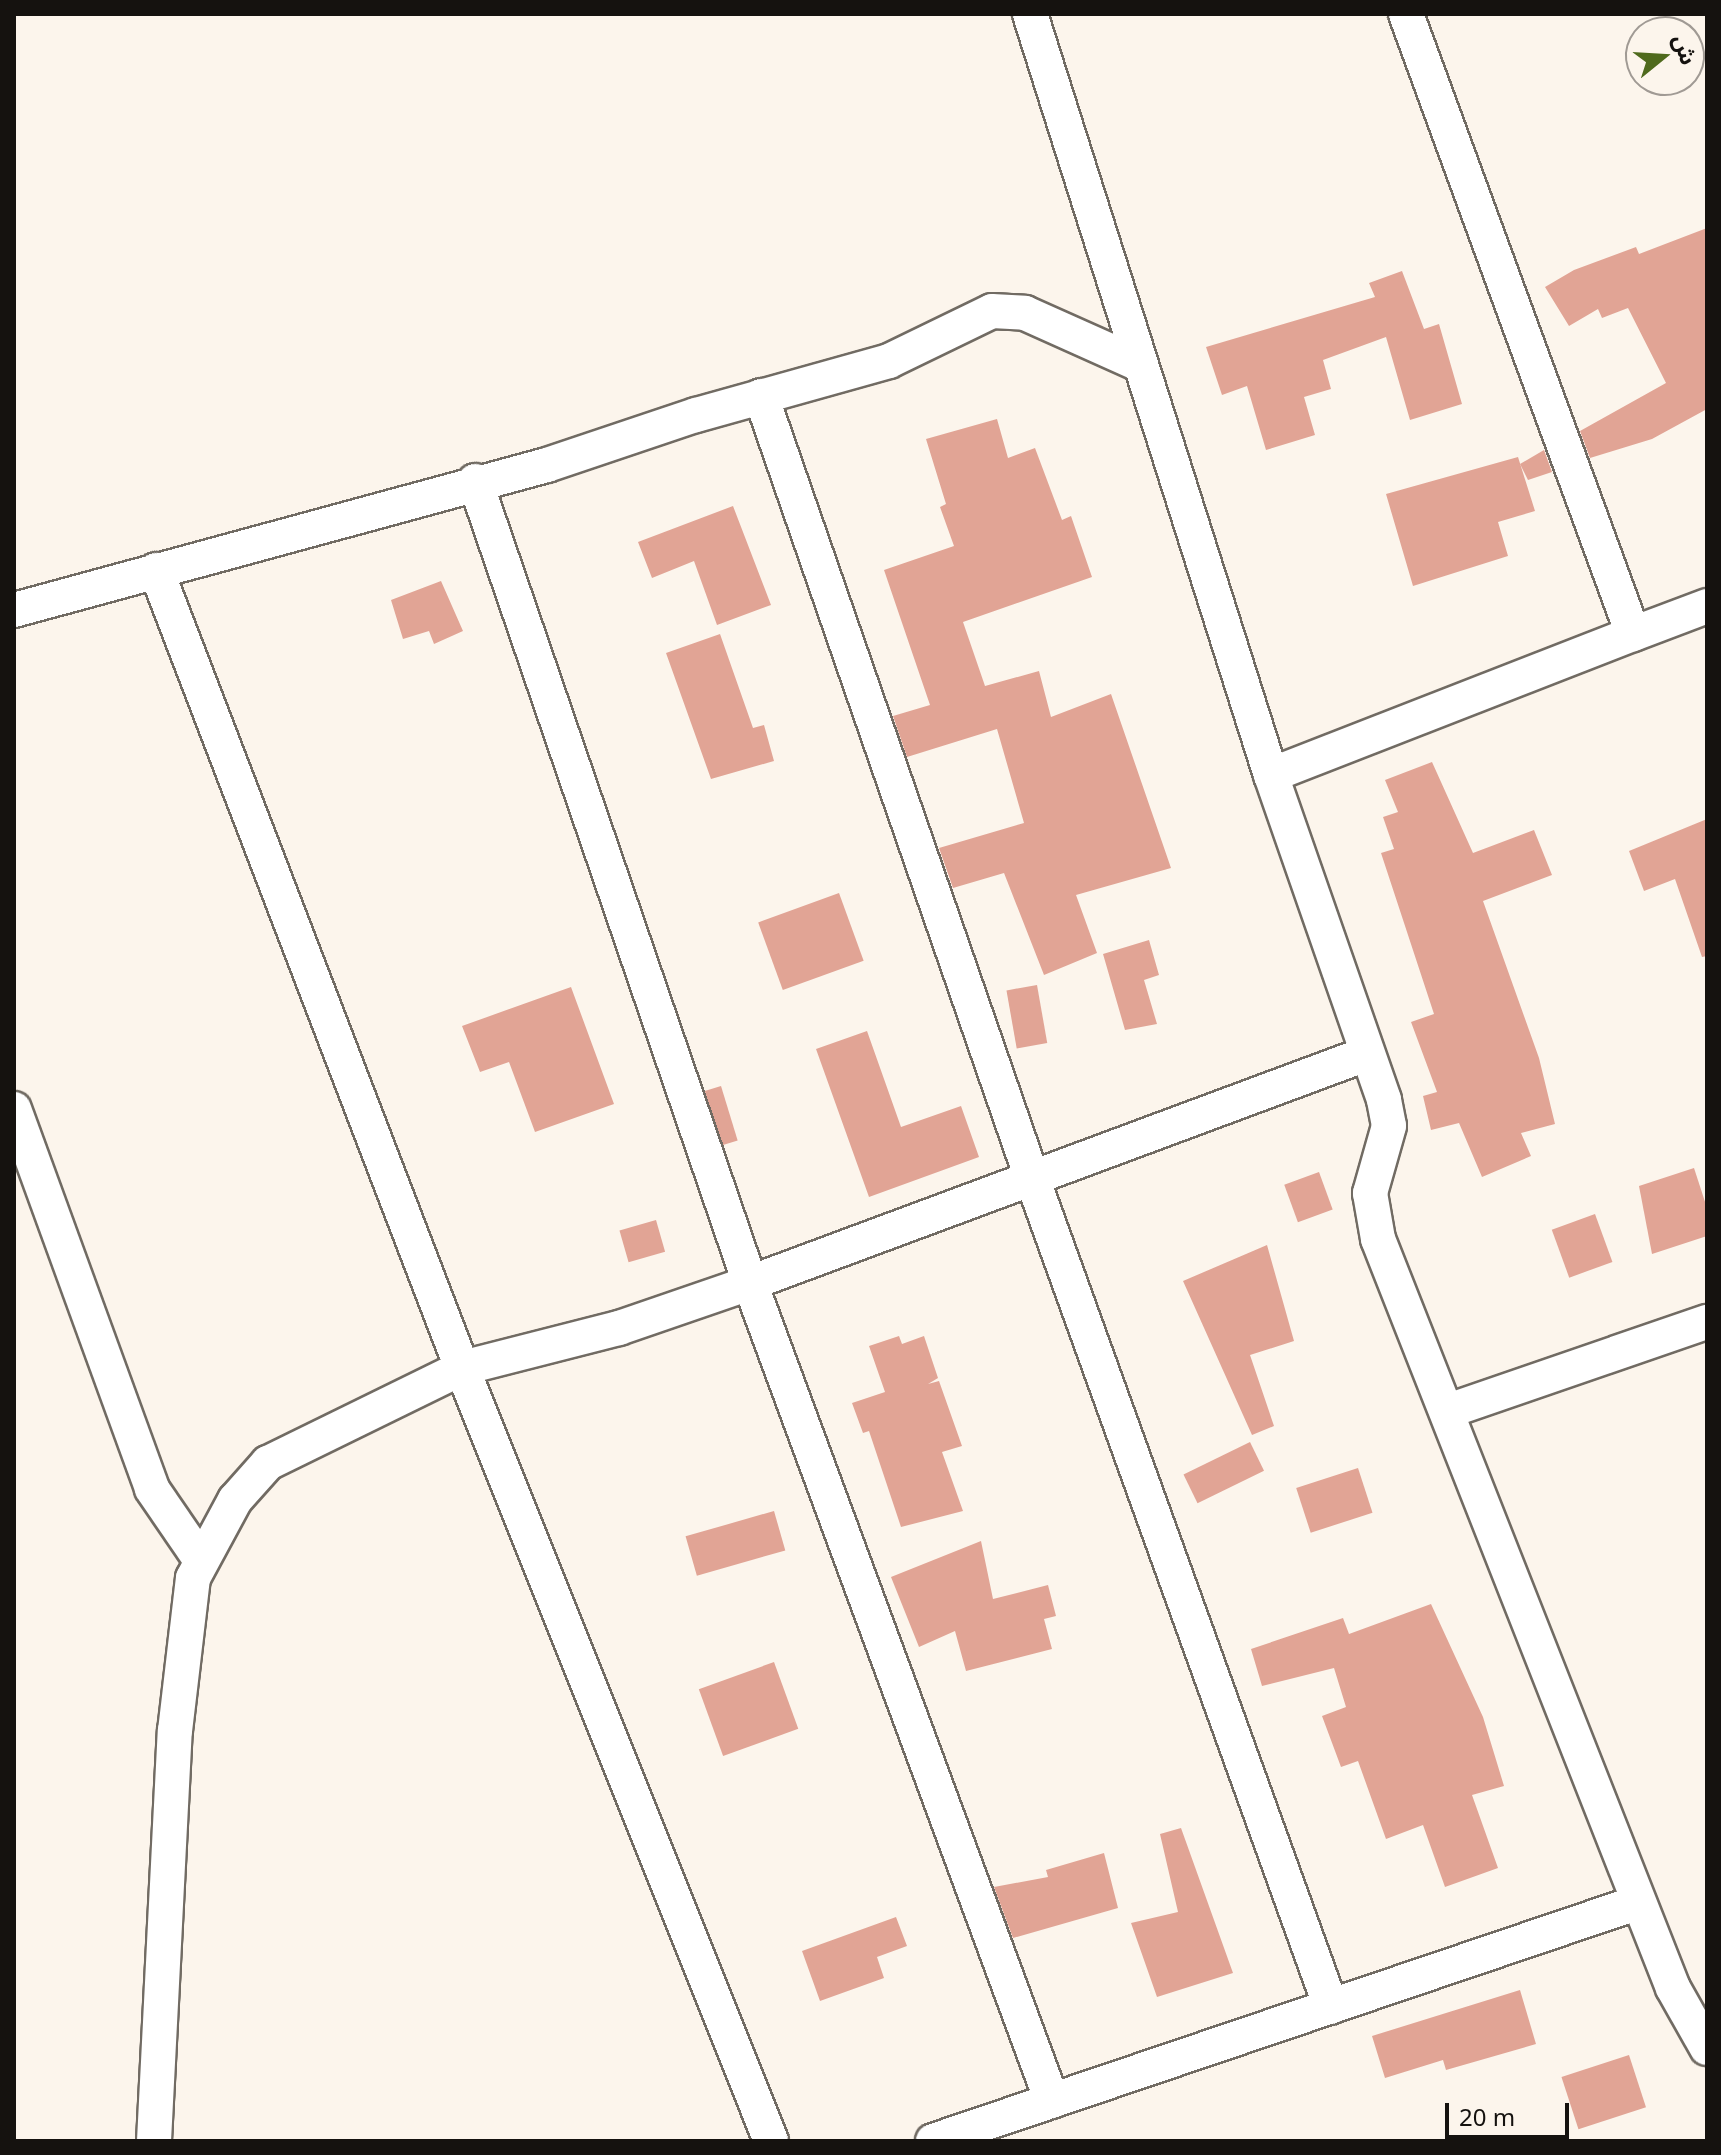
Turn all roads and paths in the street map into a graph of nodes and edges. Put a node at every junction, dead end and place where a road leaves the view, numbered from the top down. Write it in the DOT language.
graph roads {
  1 [pos="1030,14"];
  2 [pos="1406,14"];
  3 [pos="1141,365"];
  4 [pos="761,396"];
  5 [pos="475,481"];
  6 [pos="156,570"];
  7 [pos="1707,606"];
  8 [pos="14,610"];
  9 [pos="1633,634"];
  10 [pos="1271,775"];
  11 [pos="1366,1054"];
  12 [pos="14,1109"];
  13 [pos="1032,1178"];
  14 [pos="750,1283"];
  15 [pos="1707,1322"];
  16 [pos="462,1368"];
  17 [pos="1448,1411"];
  18 [pos="200,1559"];
  19 [pos="1639,1902"];
  20 [pos="1331,2007"];
  21 [pos="1707,2048"];
  22 [pos="1052,2101"];
  23 [pos="154,2141"];
  24 [pos="771,2141"];
  25 [pos="933,2141"];
  1 -- 3 [label="street"];
  2 -- 9 [label="street"];
  3 -- 4 [label="street"];
  3 -- 10 [label="street"];
  4 -- 5 [label="street"];
  4 -- 13 [label="street"];
  5 -- 6 [label="street"];
  5 -- 14 [label="street"];
  6 -- 8 [label="street"];
  6 -- 16 [label="street"];
  7 -- 9 [label="street"];
  9 -- 10 [label="street"];
  10 -- 11 [label="street"];
  11 -- 13 [label="street"];
  11 -- 17 [label="street"];
  12 -- 18 [label="street"];
  13 -- 14 [label="street"];
  13 -- 20 [label="street"];
  14 -- 16 [label="street"];
  14 -- 22 [label="street"];
  15 -- 17 [label="street"];
  16 -- 18 [label="street"];
  16 -- 24 [label="street"];
  17 -- 19 [label="street"];
  18 -- 23 [label="street"];
  19 -- 20 [label="street"];
  19 -- 21 [label="street"];
  20 -- 22 [label="street"];
  22 -- 25 [label="street"];
}
